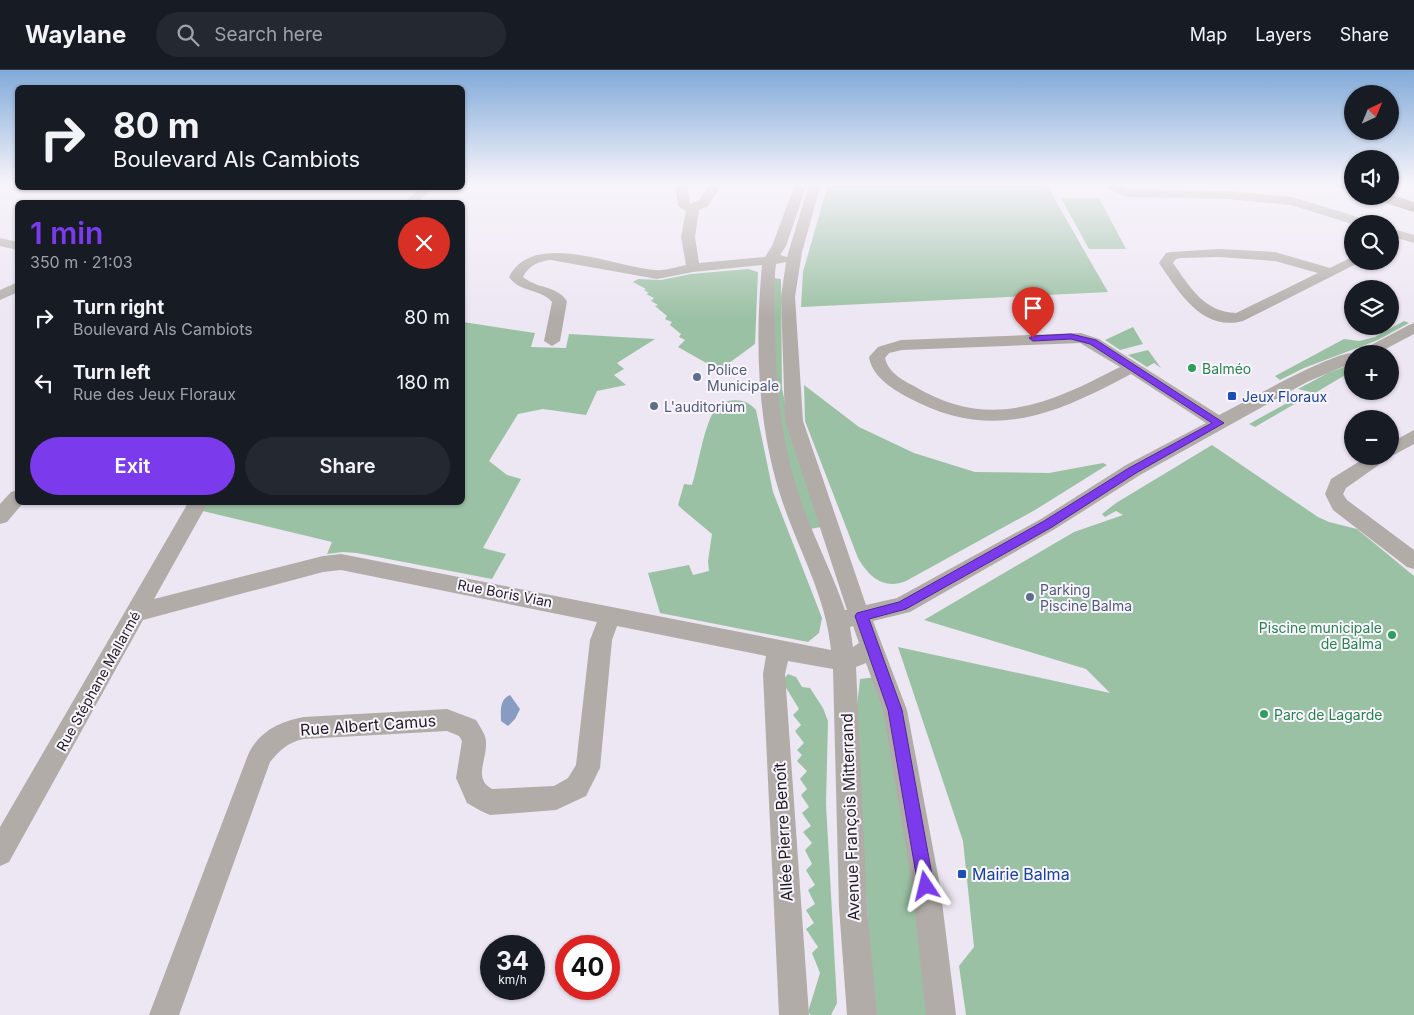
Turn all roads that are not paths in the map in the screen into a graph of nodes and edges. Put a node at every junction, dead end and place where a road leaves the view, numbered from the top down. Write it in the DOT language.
graph roads {
  1 [pos="689,228"];
  2 [pos="785,228"];
  3 [pos="803,228"];
  4 [pos="0,242"];
  5 [pos="15,245"];
  6 [pos="770,261"];
  7 [pos="793,263"];
  8 [pos="1344,266"];
  9 [pos="693,268"];
  10 [pos="1330,273"];
  11 [pos="15,288"];
  12 [pos="0,296"];
  13 [pos="1414,328"];
  14 [pos="552,341"];
  15 [pos="1381,345"];
  16 [pos="1344,361"];
  17 [pos="1132,367"];
  18 [pos="1219,423"];
  19 [pos="1414,436"];
  20 [pos="1399,445"];
  21 [pos="1368,465"];
  22 [pos="15,501"];
  23 [pos="195,508"];
  24 [pos="0,517"];
  25 [pos="1414,561"];
  26 [pos="135,614"];
  27 [pos="612,614"];
  28 [pos="849,618"];
  29 [pos="871,643"];
  30 [pos="780,650"];
  31 [pos="844,661"];
  32 [pos="0,853"];
  33 [pos="164,1015"];
  34 [pos="794,1015"];
  35 [pos="862,1015"];
  36 [pos="942,1015"];
  1 -- 9 [label="street"];
  2 -- 6 [label="street"];
  3 -- 7 [label="street, Avenue François Mitterrand"];
  4 -- 5 [label="street"];
  6 -- 7 [label="street"];
  6 -- 9 [label="street"];
  6 -- 28 [label="street, Avenue François Mitterrand"];
  7 -- 28 [label="street, Avenue François Mitterrand"];
  8 -- 10 [label="street"];
  9 -- 14 [label="street"];
  10 -- 10 [label="street"];
  11 -- 12 [label="street"];
  13 -- 15 [label="street"];
  16 -- 18 [label="street"];
  17 -- 17 [label="street"];
  17 -- 18 [label="street"];
  18 -- 28 [label="street"];
  19 -- 20 [label="street"];
  21 -- 25 [label="street"];
  22 -- 24 [label="street"];
  23 -- 26 [label="street, Rue Stéphane Mallarmé"];
  26 -- 27 [label="street, Rue Boris Vian"];
  26 -- 32 [label="street, Rue Stéphane Mallarmé"];
  27 -- 30 [label="street, Rue Boris Vian"];
  27 -- 33 [label="street, Rue Albert Camus"];
  28 -- 29 [label="street, Avenue François Mitterrand"];
  28 -- 31 [label="street, Avenue François Mitterrand"];
  29 -- 31 [label="street"];
  29 -- 36 [label="street, Avenue François Mitterrand"];
  30 -- 31 [label="street, Rue Boris Vian"];
  30 -- 34 [label="street, Allée Pierre Benoît"];
  31 -- 35 [label="street, Avenue François Mitterrand"];
}
